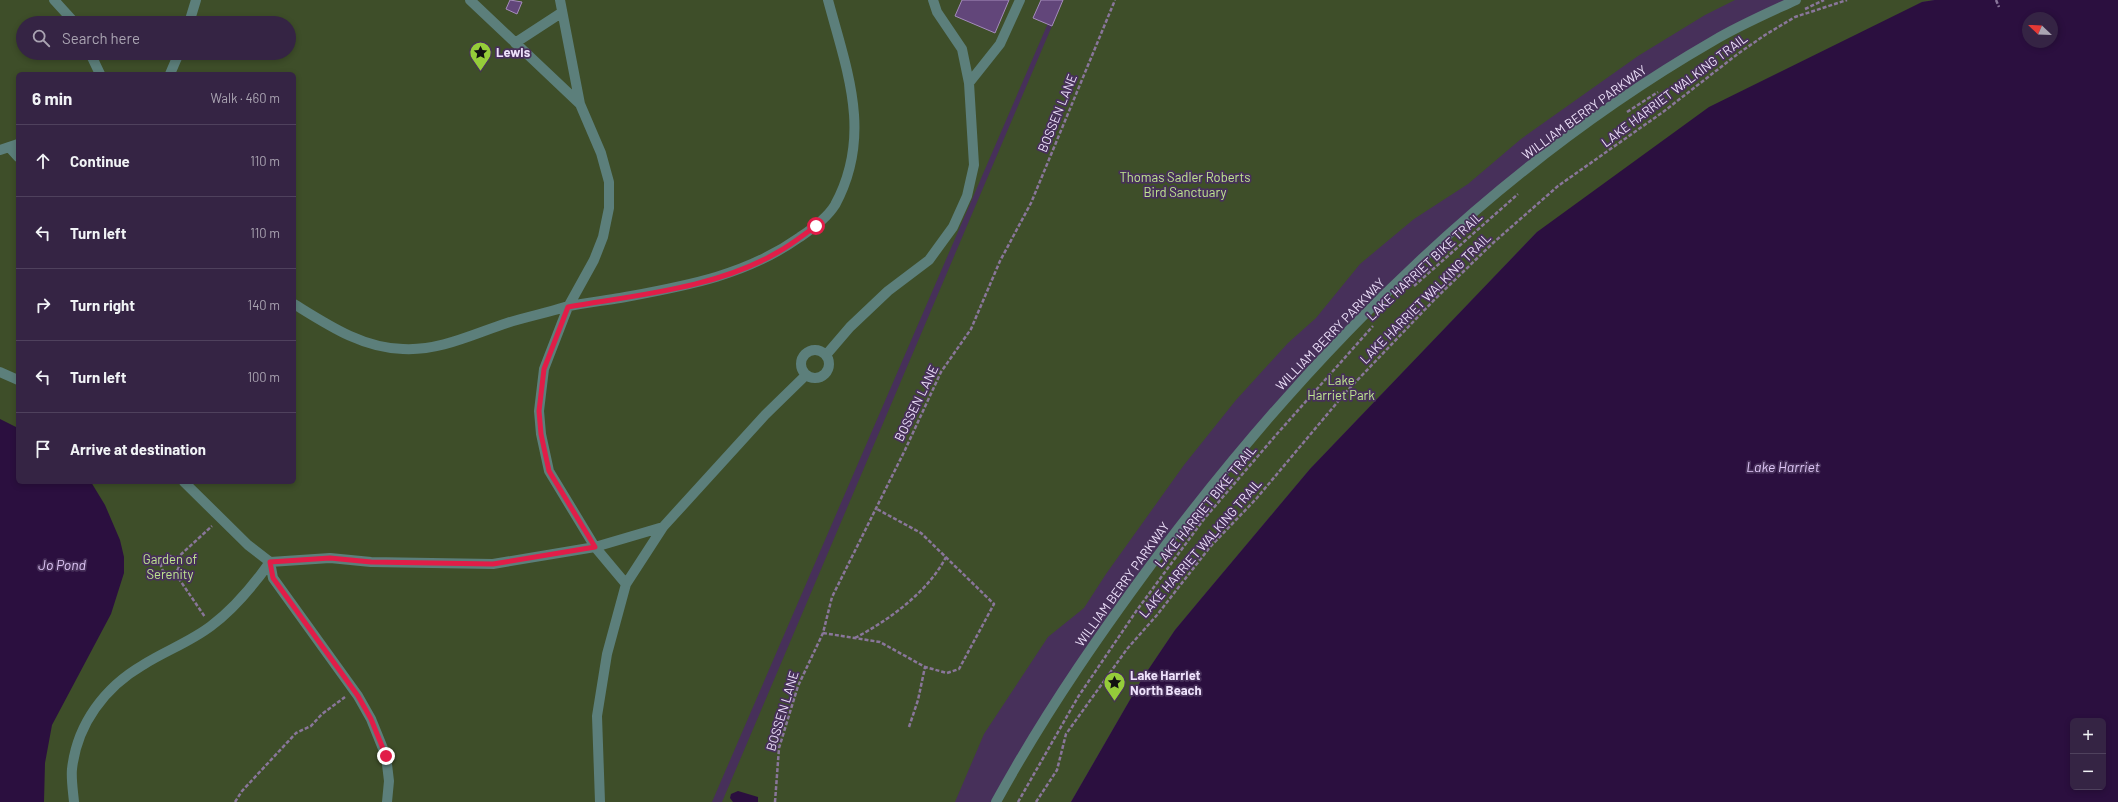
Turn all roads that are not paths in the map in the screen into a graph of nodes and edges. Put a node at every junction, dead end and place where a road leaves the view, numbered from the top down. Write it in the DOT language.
graph roads {
  1 [pos="54,0"];
  2 [pos="196,0"];
  3 [pos="470,0"];
  4 [pos="560,0"];
  5 [pos="828,0"];
  6 [pos="933,0"];
  7 [pos="1020,0"];
  8 [pos="1796,0"];
  9 [pos="561,13"];
  10 [pos="69,16"];
  11 [pos="191,16"];
  12 [pos="515,43"];
  13 [pos="93,60"];
  14 [pos="176,60"];
  15 [pos="99,72"];
  16 [pos="171,72"];
  17 [pos="969,83"];
  18 [pos="580,104"];
  19 [pos="9,147"];
  20 [pos="16,155"];
  21 [pos="296,305"];
  22 [pos="568,307"];
  23 [pos="826,354"];
  24 [pos="0,372"];
  25 [pos="806,375"];
  26 [pos="16,379"];
  27 [pos="186,484"];
  28 [pos="662,527"];
  29 [pos="595,547"];
  30 [pos="270,562"];
  31 [pos="626,584"];
  32 [pos="74,802"];
  33 [pos="387,802"];
  34 [pos="600,802"];
  35 [pos="996,802"];
  1 -- 10 [label="street"];
  2 -- 11 [label="street"];
  3 -- 12 [label="street"];
  4 -- 9 [label="street"];
  5 -- 22 [label="street"];
  6 -- 17 [label="street"];
  7 -- 17 [label="street"];
  8 -- 35 [label="street, WILLIAM BERRY PARKWAY"];
  9 -- 12 [label="street"];
  9 -- 18 [label="street"];
  12 -- 18 [label="street"];
  13 -- 15 [label="street"];
  14 -- 16 [label="street"];
  17 -- 23 [label="street"];
  18 -- 22 [label="street"];
  19 -- 20 [label="street"];
  21 -- 22 [label="street"];
  22 -- 29 [label="street"];
  23 -- 25 [label="street"];
  23 -- 25 [label="street"];
  24 -- 26 [label="street"];
  25 -- 28 [label="street"];
  27 -- 30 [label="street"];
  28 -- 29 [label="street"];
  28 -- 31 [label="street"];
  29 -- 30 [label="street"];
  29 -- 31 [label="street"];
  30 -- 32 [label="street"];
  30 -- 33 [label="street"];
  31 -- 34 [label="street"];
}
